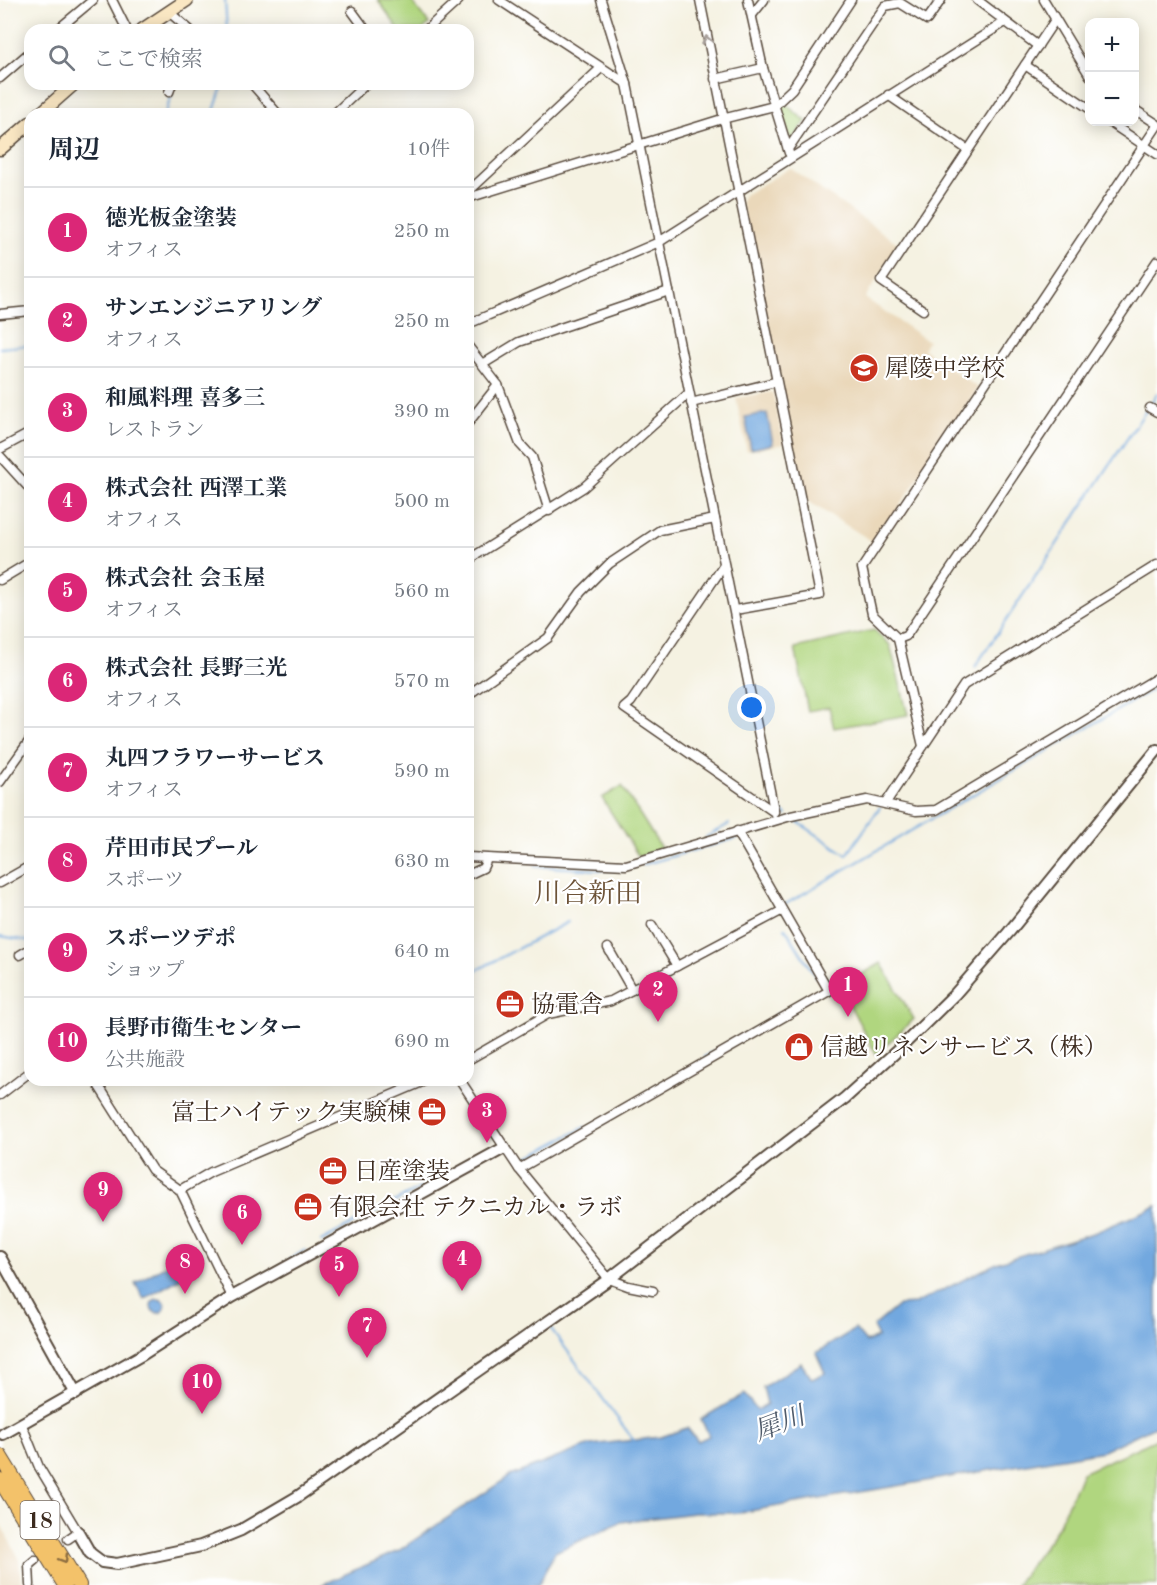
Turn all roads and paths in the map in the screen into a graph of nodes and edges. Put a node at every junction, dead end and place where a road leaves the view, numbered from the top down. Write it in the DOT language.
graph roads {
  1 [pos="93,0"];
  2 [pos="112,0"];
  3 [pos="187,0"];
  4 [pos="459,0"];
  5 [pos="499,0"];
  6 [pos="601,0"];
  7 [pos="700,0"];
  8 [pos="748,0"];
  9 [pos="764,0"];
  10 [pos="851,0"];
  11 [pos="941,0"];
  12 [pos="977,0"];
  13 [pos="1044,0"];
  14 [pos="351,11"];
  15 [pos="169,12"];
  16 [pos="752,15"];
  17 [pos="1055,20"];
  18 [pos="1005,22"];
  19 [pos="64,24"];
  20 [pos="124,24"];
  21 [pos="151,24"];
  22 [pos="183,24"];
  23 [pos="361,24"];
  24 [pos="433,24"];
  25 [pos="1038,45"];
  26 [pos="24,57"];
  27 [pos="1025,65"];
  28 [pos="601,68"];
  29 [pos="762,68"];
  30 [pos="1087,72"];
  31 [pos="0,78"];
  32 [pos="714,79"];
  33 [pos="627,84"];
  34 [pos="67,90"];
  35 [pos="257,90"];
  36 [pos="360,90"];
  37 [pos="888,95"];
  38 [pos="774,106"];
  39 [pos="1085,106"];
  40 [pos="47,108"];
  41 [pos="273,108"];
  42 [pos="340,108"];
  43 [pos="1139,112"];
  44 [pos="722,119"];
  45 [pos="1157,125"];
  46 [pos="1115,126"];
  47 [pos="24,128"];
  48 [pos="1144,145"];
  49 [pos="640,146"];
  50 [pos="0,149"];
  51 [pos="788,149"];
  52 [pos="968,150"];
  53 [pos="1157,154"];
  54 [pos="791,159"];
  55 [pos="474,186"];
  56 [pos="737,193"];
  57 [pos="474,196"];
  58 [pos="659,242"];
  59 [pos="1157,261"];
  60 [pos="669,291"];
  61 [pos="923,310"];
  62 [pos="24,312"];
  63 [pos="0,314"];
  64 [pos="474,321"];
  65 [pos="474,353"];
  66 [pos="483,364"];
  67 [pos="775,382"];
  68 [pos="498,385"];
  69 [pos="689,393"];
  70 [pos="691,403"];
  71 [pos="474,415"];
  72 [pos="24,436"];
  73 [pos="0,449"];
  74 [pos="0,456"];
  75 [pos="24,482"];
  76 [pos="549,511"];
  77 [pos="715,519"];
  78 [pos="474,556"];
  79 [pos="724,565"];
  80 [pos="24,566"];
  81 [pos="1157,566"];
  82 [pos="0,580"];
  83 [pos="735,610"];
  84 [pos="898,639"];
  85 [pos="1157,678"];
  86 [pos="474,691"];
  87 [pos="923,746"];
  88 [pos="24,748"];
  89 [pos="1157,750"];
  90 [pos="0,782"];
  91 [pos="885,804"];
  92 [pos="774,810"];
  93 [pos="777,821"];
  94 [pos="737,831"];
  95 [pos="474,858"];
  96 [pos="487,859"];
  97 [pos="24,869"];
  98 [pos="474,872"];
  99 [pos="0,883"];
  100 [pos="781,911"];
  101 [pos="654,928"];
  102 [pos="608,948"];
  103 [pos="24,953"];
  104 [pos="20,955"];
  105 [pos="677,966"];
  106 [pos="632,990"];
  107 [pos="474,1057"];
  108 [pos="24,1077"];
  109 [pos="99,1086"];
  110 [pos="413,1086"];
  111 [pos="464,1086"];
  112 [pos="0,1095"];
  113 [pos="504,1148"];
  114 [pos="519,1168"];
  115 [pos="180,1190"];
  116 [pos="0,1257"];
  117 [pos="609,1279"];
  118 [pos="653,1291"];
  119 [pos="232,1297"];
  120 [pos="76,1394"];
  121 [pos="22,1425"];
  122 [pos="3,1434"];
  123 [pos="0,1455"];
  124 [pos="0,1480"];
  125 [pos="78,1532"];
  126 [pos="68,1539"];
  127 [pos="35,1560"];
  128 [pos="30,1585"];
  129 [pos="65,1585"];
  130 [pos="80,1585"];
  1 -- 19 [label="street"];
  2 -- 20 [label="street"];
  3 -- 15 [label="main road"];
  4 -- 24 [label="street"];
  5 -- 28 [label="street"];
  6 -- 33 [label="street"];
  32 -- 7 [label="street, one-way"];
  8 -- 16 [label="street"];
  9 -- 16 [label="street"];
  10 -- 38 [label="street"];
  11 -- 51 [label="street"];
  12 -- 18 [label="street"];
  13 -- 17 [label="street"];
  14 -- 23 [label="street"];
  15 -- 21 [label="main road"];
  15 -- 22 [label="street"];
  16 -- 29 [label="street"];
  17 -- 25 [label="street"];
  17 -- 30 [label="street"];
  18 -- 25 [label="street"];
  18 -- 37 [label="street"];
  25 -- 27 [label="street"];
  26 -- 31 [label="street"];
  27 -- 39 [label="street"];
  27 -- 52 [label="street"];
  28 -- 33 [label="street"];
  28 -- 55 [label="street"];
  29 -- 32 [label="street"];
  29 -- 38 [label="street"];
  32 -- 44 [label="street"];
  33 -- 49 [label="street"];
  34 -- 40 [label="main road"];
  35 -- 41 [label="street"];
  36 -- 42 [label="street"];
  37 -- 52 [label="street"];
  37 -- 54 [label="street"];
  38 -- 44 [label="street"];
  38 -- 51 [label="street"];
  43 -- 45 [label="street"];
  44 -- 49 [label="street"];
  44 -- 56 [label="street"];
  45 -- 48 [label="street"];
  46 -- 48 [label="street"];
  47 -- 50 [label="main road"];
  48 -- 53 [label="street"];
  48 -- 84 [label="street"];
  49 -- 57 [label="street"];
  49 -- 58 [label="street"];
  51 -- 54 [label="street"];
  52 -- 61 [label="street"];
  54 -- 56 [label="street"];
  56 -- 58 [label="street"];
  56 -- 67 [label="street"];
  58 -- 60 [label="street"];
  58 -- 64 [label="street"];
  59 -- 84 [label="street"];
  60 -- 66 [label="street"];
  60 -- 69 [label="street"];
  62 -- 63 [label="street"];
  65 -- 66 [label="street"];
  66 -- 68 [label="street"];
  67 -- 70 [label="street"];
  67 -- 83 [label="street"];
  68 -- 71 [label="street"];
  68 -- 76 [label="street"];
  69 -- 70 [label="street"];
  69 -- 76 [label="street"];
  70 -- 77 [label="street"];
  72 -- 73 [label="street"];
  74 -- 75 [label="street"];
  76 -- 78 [label="street"];
  77 -- 79 [label="street"];
  77 -- 86 [label="street"];
  79 -- 83 [label="street"];
  79 -- 92 [label="street"];
  80 -- 82 [label="street"];
  81 -- 87 [label="street"];
  83 -- 92 [label="street"];
  84 -- 87 [label="street"];
  85 -- 91 [label="street"];
  87 -- 91 [label="street"];
  88 -- 90 [label="street"];
  89 -- 117 [label="street"];
  91 -- 93 [label="street"];
  92 -- 93 [label="street"];
  93 -- 94 [label="street"];
  94 -- 96 [label="street"];
  94 -- 100 [label="street"];
  95 -- 96 [label="street"];
  96 -- 98 [label="street"];
  97 -- 99 [label="street"];
  100 -- 105 [label="street"];
  100 -- 114 [label="street"];
  101 -- 105 [label="street"];
  102 -- 106 [label="street"];
  103 -- 104 [label="street"];
  105 -- 106 [label="street"];
  106 -- 107 [label="street"];
  108 -- 112 [label="street"];
  109 -- 115 [label="street"];
  110 -- 115 [label="street"];
  111 -- 113 [label="street"];
  113 -- 114 [label="street"];
  113 -- 119 [label="street"];
  114 -- 117 [label="street"];
  115 -- 119 [label="street"];
  116 -- 120 [label="street"];
  117 -- 118 [label="street"];
  117 -- 125 [label="street"];
  119 -- 120 [label="street"];
  120 -- 121 [label="street"];
  121 -- 122 [label="street"];
  121 -- 125 [label="street"];
  123 -- 130 [label="highway, 18, one-way"];
  124 -- 129 [label="highway, 18"];
  125 -- 126 [label="street"];
  127 -- 128 [label="street"];
}
